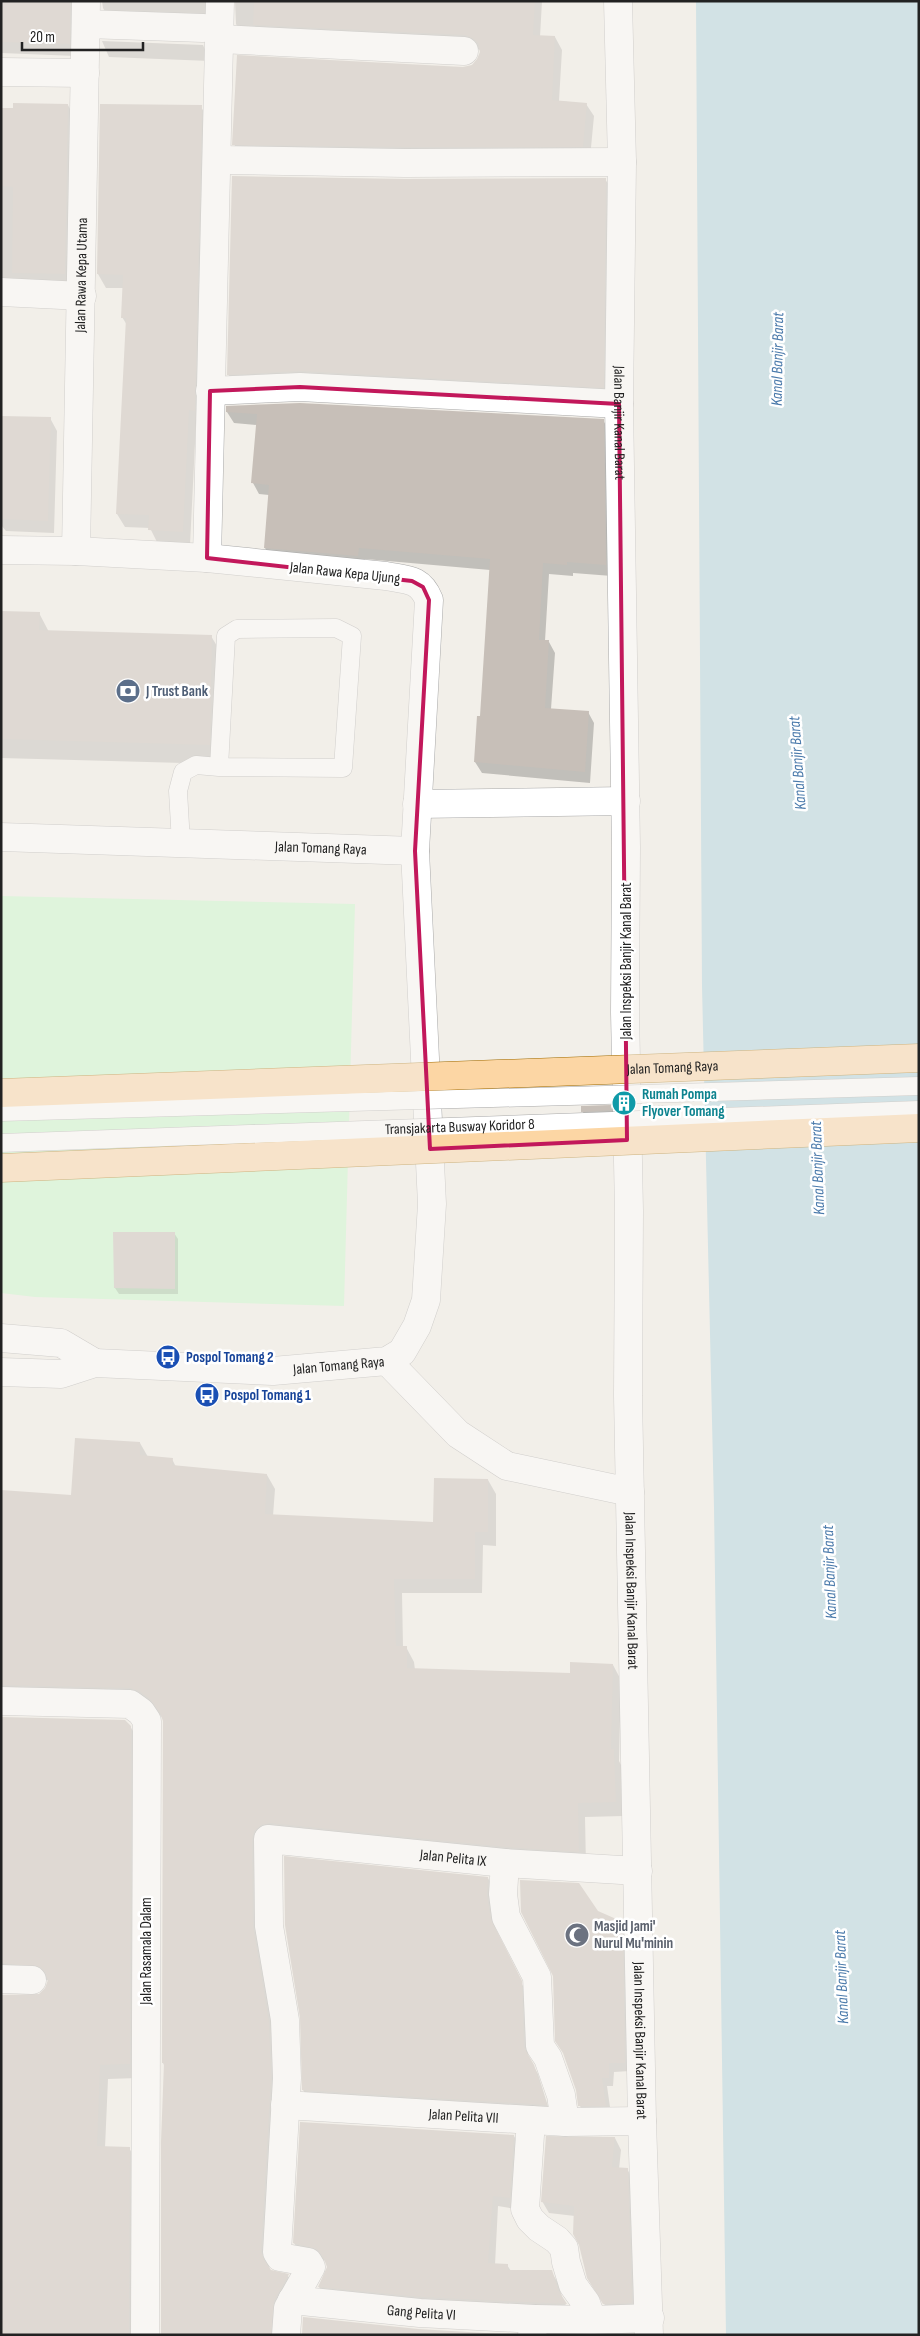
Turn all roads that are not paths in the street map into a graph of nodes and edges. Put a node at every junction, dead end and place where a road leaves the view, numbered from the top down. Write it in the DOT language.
graph roads {
  1 [pos="220,1"];
  2 [pos="618,1"];
  3 [pos="86,12"];
  4 [pos="211,34"];
  5 [pos="464,51"];
  6 [pos="1,72"];
  7 [pos="85,73"];
  8 [pos="217,160"];
  9 [pos="622,162"];
  10 [pos="1,292"];
  11 [pos="82,296"];
  12 [pos="210,391"];
  13 [pos="619,404"];
  14 [pos="1,550"];
  15 [pos="76,551"];
  16 [pos="207,558"];
  17 [pos="219,767"];
  18 [pos="626,801"];
  19 [pos="417,804"];
  20 [pos="1,837"];
  21 [pos="181,843"];
  22 [pos="626,847"];
  23 [pos="415,851"];
  24 [pos="919,1058"];
  25 [pos="919,1086"];
  26 [pos="1,1093"];
  27 [pos="919,1110"];
  28 [pos="1,1112"];
  29 [pos="919,1128"];
  30 [pos="1,1143"];
  31 [pos="1,1168"];
  32 [pos="1,1338"];
  33 [pos="387,1361"];
  34 [pos="94,1363"];
  35 [pos="1,1372"];
  36 [pos="31,1373"];
  37 [pos="1,1390"];
  38 [pos="630,1492"];
  39 [pos="1,1701"];
  40 [pos="505,1863"];
  41 [pos="638,1871"];
  42 [pos="1,1979"];
  43 [pos="32,1980"];
  44 [pos="285,2105"];
  45 [pos="531,2120"];
  46 [pos="642,2121"];
  47 [pos="565,2122"];
  48 [pos="292,2300"];
  49 [pos="592,2320"];
  50 [pos="650,2326"];
  51 [pos="533,2327"];
  52 [pos="145,2335"];
  53 [pos="286,2335"];
  1 -- 4 [label="street"];
  2 -- 9 [label="street, Jalan Banjir Kanal Barat"];
  3 -- 4 [label="street"];
  3 -- 7 [label="street, Jalan Rawa Kepa Utama"];
  4 -- 5 [label="street"];
  4 -- 8 [label="street"];
  6 -- 7 [label="street"];
  7 -- 11 [label="street, Jalan Rawa Kepa Utama"];
  8 -- 9 [label="street"];
  8 -- 12 [label="street"];
  9 -- 13 [label="street, Jalan Banjir Kanal Barat"];
  10 -- 11 [label="street"];
  11 -- 15 [label="street, Jalan Rawa Kepa Utama"];
  12 -- 13 [label="street"];
  12 -- 16 [label="street"];
  13 -- 18 [label="street, Jalan Banjir Kanal Barat"];
  14 -- 15 [label="street, Jalan Rawa Kepa Ujung"];
  15 -- 16 [label="street, Jalan Rawa Kepa Ujung"];
  16 -- 19 [label="street, Jalan Rawa Kepa Ujung"];
  17 -- 17 [label="lane"];
  17 -- 21 [label="lane"];
  18 -- 19 [label="street"];
  18 -- 22 [label="street, Jalan Banjir Kanal Barat"];
  19 -- 23 [label="street, Jalan Rawa Kepa Ujung"];
  20 -- 21 [label="street, Jalan Tomang Raya"];
  21 -- 23 [label="street, Jalan Tomang Raya"];
  22 -- 38 [label="street, Jalan Inspeksi Banjir Kanal Barat"];
  23 -- 33 [label="street, Jalan Tomang Raya"];
  24 -- 26 [label="main road, Jalan Tomang Raya, bridge"];
  25 -- 28 [label="lane, Transjakarta Busway Koridor 8, bridge"];
  27 -- 30 [label="lane, Transjakarta Busway Koridor 8, bridge"];
  29 -- 31 [label="main road, bridge"];
  32 -- 34 [label="street, Jalan Tomang Raya"];
  33 -- 34 [label="street, Jalan Tomang Raya"];
  33 -- 38 [label="street"];
  34 -- 36 [label="street, Jalan Tomang Raya"];
  35 -- 36 [label="street, Jalan Tomang Raya"];
  36 -- 37 [label="street"];
  38 -- 41 [label="street, Jalan Inspeksi Banjir Kanal Barat"];
  39 -- 52 [label="street, Jalan Rasamala Dalam"];
  40 -- 41 [label="street, Jalan Pelita IX"];
  40 -- 44 [label="street, Jalan Pelita IX"];
  40 -- 47 [label="street"];
  41 -- 46 [label="street, Jalan Inspeksi Banjir Kanal Barat"];
  42 -- 43 [label="street"];
  44 -- 45 [label="street, Jalan Pelita VII"];
  44 -- 48 [label="street"];
  45 -- 47 [label="street, Jalan Pelita VII"];
  45 -- 49 [label="street"];
  46 -- 47 [label="street, Jalan Pelita VII"];
  46 -- 50 [label="street, Jalan Inspeksi Banjir Kanal Barat"];
  48 -- 51 [label="street, Gang Pelita VI"];
  48 -- 53 [label="street"];
  49 -- 50 [label="street, Gang Pelita VI"];
  49 -- 51 [label="street, Gang Pelita VI"];
}
